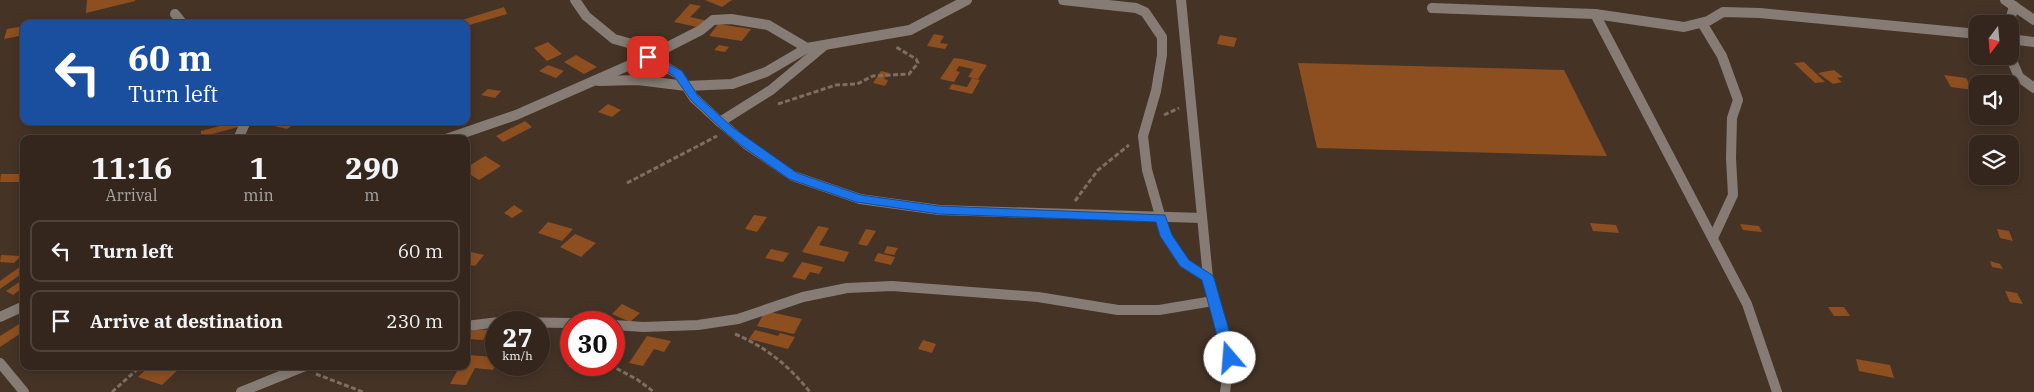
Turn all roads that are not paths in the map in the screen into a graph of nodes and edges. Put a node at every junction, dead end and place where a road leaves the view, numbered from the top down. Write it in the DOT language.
graph roads {
  1 [pos="575,0"];
  2 [pos="967,0"];
  3 [pos="1063,0"];
  4 [pos="1180,0"];
  5 [pos="2005,0"];
  6 [pos="2014,6"];
  7 [pos="1432,8"];
  8 [pos="175,14"];
  9 [pos="1595,14"];
  10 [pos="2012,15"];
  11 [pos="180,20"];
  12 [pos="2034,20"];
  13 [pos="1702,22"];
  14 [pos="1969,33"];
  15 [pos="2019,40"];
  16 [pos="2034,42"];
  17 [pos="825,44"];
  18 [pos="808,48"];
  19 [pos="648,57"];
  20 [pos="2014,65"];
  21 [pos="592,82"];
  22 [pos="686,86"];
  23 [pos="2034,88"];
  24 [pos="720,122"];
  25 [pos="458,135"];
  26 [pos="1161,218"];
  27 [pos="1202,218"];
  28 [pos="1713,238"];
  29 [pos="1208,278"];
  30 [pos="1213,301"];
  31 [pos="20,308"];
  32 [pos="0,317"];
  33 [pos="560,323"];
  34 [pos="470,326"];
  35 [pos="625,326"];
  36 [pos="0,363"];
  37 [pos="297,370"];
  38 [pos="24,392"];
  39 [pos="241,392"];
  40 [pos="1225,392"];
  41 [pos="1777,392"];
  1 -- 19 [label="street"];
  2 -- 17 [label="street"];
  3 -- 26 [label="street"];
  4 -- 27 [label="street"];
  5 -- 6 [label="street"];
  6 -- 10 [label="street"];
  6 -- 12 [label="street"];
  7 -- 9 [label="street"];
  8 -- 11 [label="street"];
  9 -- 13 [label="street"];
  9 -- 28 [label="street"];
  13 -- 14 [label="street"];
  13 -- 28 [label="street"];
  15 -- 16 [label="street"];
  17 -- 18 [label="street"];
  17 -- 24 [label="street"];
  18 -- 19 [label="street"];
  18 -- 22 [label="street"];
  19 -- 21 [label="street"];
  19 -- 22 [label="street"];
  20 -- 23 [label="street"];
  21 -- 22 [label="street"];
  21 -- 25 [label="street"];
  22 -- 24 [label="street"];
  24 -- 26 [label="street"];
  26 -- 27 [label="street"];
  26 -- 29 [label="street"];
  27 -- 29 [label="street"];
  28 -- 41 [label="street"];
  29 -- 30 [label="street"];
  30 -- 35 [label="street"];
  30 -- 40 [label="street"];
  31 -- 32 [label="street"];
  33 -- 34 [label="street"];
  36 -- 38 [label="street"];
  37 -- 39 [label="street"];
}
